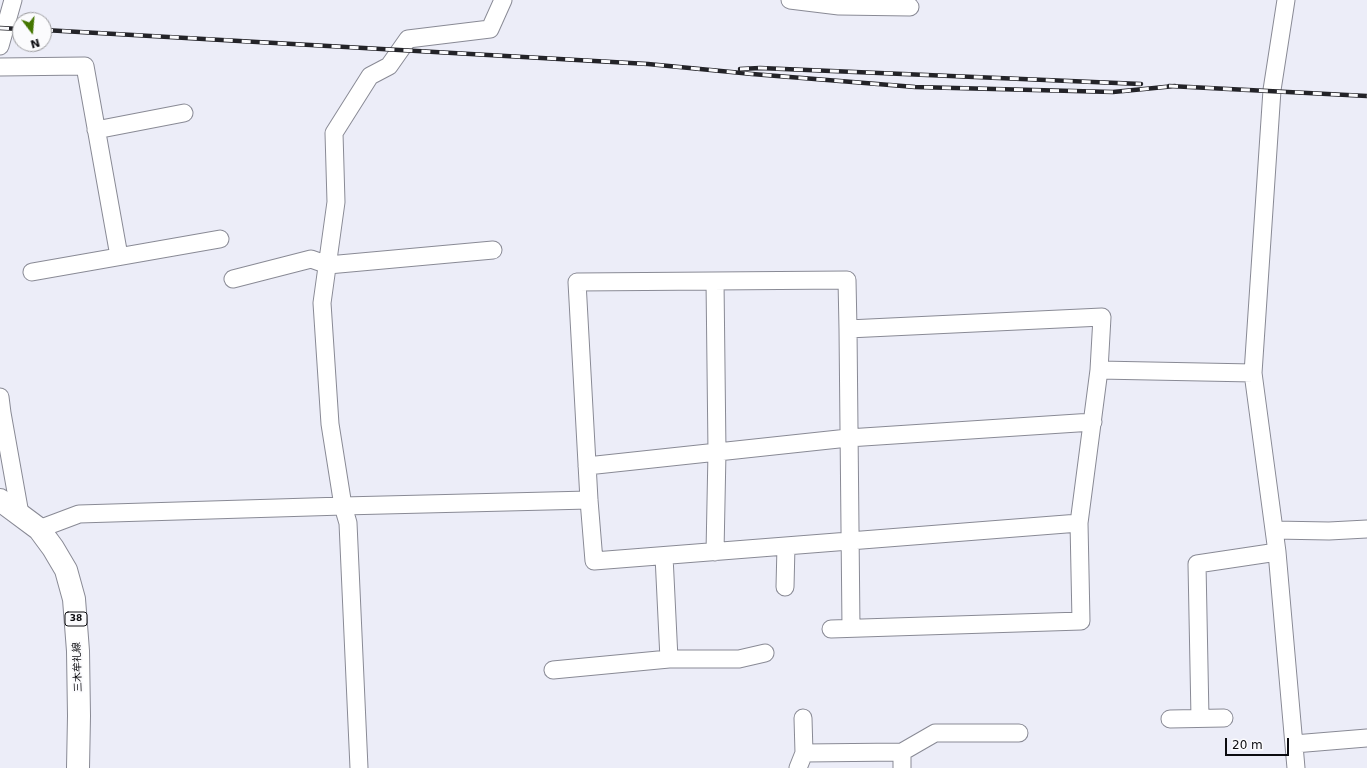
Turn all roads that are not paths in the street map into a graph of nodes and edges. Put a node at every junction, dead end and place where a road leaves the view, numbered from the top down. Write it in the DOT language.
graph roads {
  1 [pos="13,0"];
  2 [pos="503,0"];
  3 [pos="790,0"];
  4 [pos="1286,0"];
  5 [pos="909,10"];
  6 [pos="0,46"];
  7 [pos="0,67"];
  8 [pos="184,113"];
  9 [pos="96,130"];
  10 [pos="220,239"];
  11 [pos="493,250"];
  12 [pos="119,256"];
  13 [pos="328,265"];
  14 [pos="32,272"];
  15 [pos="233,279"];
  16 [pos="714,281"];
  17 [pos="848,329"];
  18 [pos="1099,370"];
  19 [pos="1253,373"];
  20 [pos="0,397"];
  21 [pos="1093,422"];
  22 [pos="848,438"];
  23 [pos="717,452"];
  24 [pos="587,466"];
  25 [pos="0,500"];
  26 [pos="589,500"];
  27 [pos="343,506"];
  28 [pos="20,514"];
  29 [pos="1080,523"];
  30 [pos="39,529"];
  31 [pos="1367,529"];
  32 [pos="1274,530"];
  33 [pos="849,541"];
  34 [pos="786,546"];
  35 [pos="715,552"];
  36 [pos="1277,552"];
  37 [pos="664,556"];
  38 [pos="784,587"];
  39 [pos="851,628"];
  40 [pos="831,629"];
  41 [pos="765,653"];
  42 [pos="669,658"];
  43 [pos="553,670"];
  44 [pos="803,718"];
  45 [pos="1200,718"];
  46 [pos="1224,718"];
  47 [pos="1170,719"];
  48 [pos="1019,733"];
  49 [pos="1367,738"];
  50 [pos="1294,744"];
  51 [pos="801,760"];
  52 [pos="902,760"];
  53 [pos="78,768"];
  54 [pos="359,768"];
  55 [pos="1296,768"];
  1 -- 6 [label="street"];
  2 -- 13 [label="street"];
  3 -- 5 [label="street"];
  4 -- 19 [label="street"];
  7 -- 9 [label="street"];
  8 -- 9 [label="street"];
  9 -- 12 [label="street"];
  10 -- 12 [label="street"];
  11 -- 13 [label="street"];
  12 -- 14 [label="street"];
  13 -- 15 [label="street"];
  13 -- 27 [label="street"];
  16 -- 17 [label="street"];
  16 -- 23 [label="street"];
  16 -- 24 [label="street"];
  17 -- 18 [label="street"];
  17 -- 22 [label="street"];
  18 -- 19 [label="street"];
  18 -- 21 [label="street"];
  19 -- 32 [label="street"];
  20 -- 28 [label="street"];
  21 -- 22 [label="street"];
  21 -- 29 [label="street"];
  22 -- 23 [label="street"];
  22 -- 33 [label="street"];
  23 -- 24 [label="street"];
  23 -- 35 [label="street"];
  24 -- 26 [label="street"];
  25 -- 28 [label="main road, 三木牟礼線 / 38"];
  26 -- 27 [label="street"];
  26 -- 37 [label="street"];
  27 -- 30 [label="street"];
  27 -- 54 [label="street"];
  28 -- 30 [label="main road, 三木牟礼線 / 38"];
  29 -- 33 [label="street"];
  29 -- 39 [label="street"];
  30 -- 53 [label="main road, 三木牟礼線 / 38"];
  31 -- 32 [label="street"];
  32 -- 36 [label="street"];
  33 -- 34 [label="street"];
  33 -- 39 [label="street"];
  34 -- 35 [label="street"];
  34 -- 38 [label="street"];
  35 -- 37 [label="street"];
  36 -- 45 [label="street"];
  36 -- 50 [label="street"];
  37 -- 42 [label="street"];
  39 -- 40 [label="street"];
  41 -- 42 [label="street"];
  42 -- 43 [label="street"];
  44 -- 51 [label="street"];
  45 -- 46 [label="street"];
  45 -- 47 [label="street"];
  48 -- 52 [label="street"];
  49 -- 50 [label="street"];
  50 -- 55 [label="street"];
  51 -- 52 [label="street"];
}
